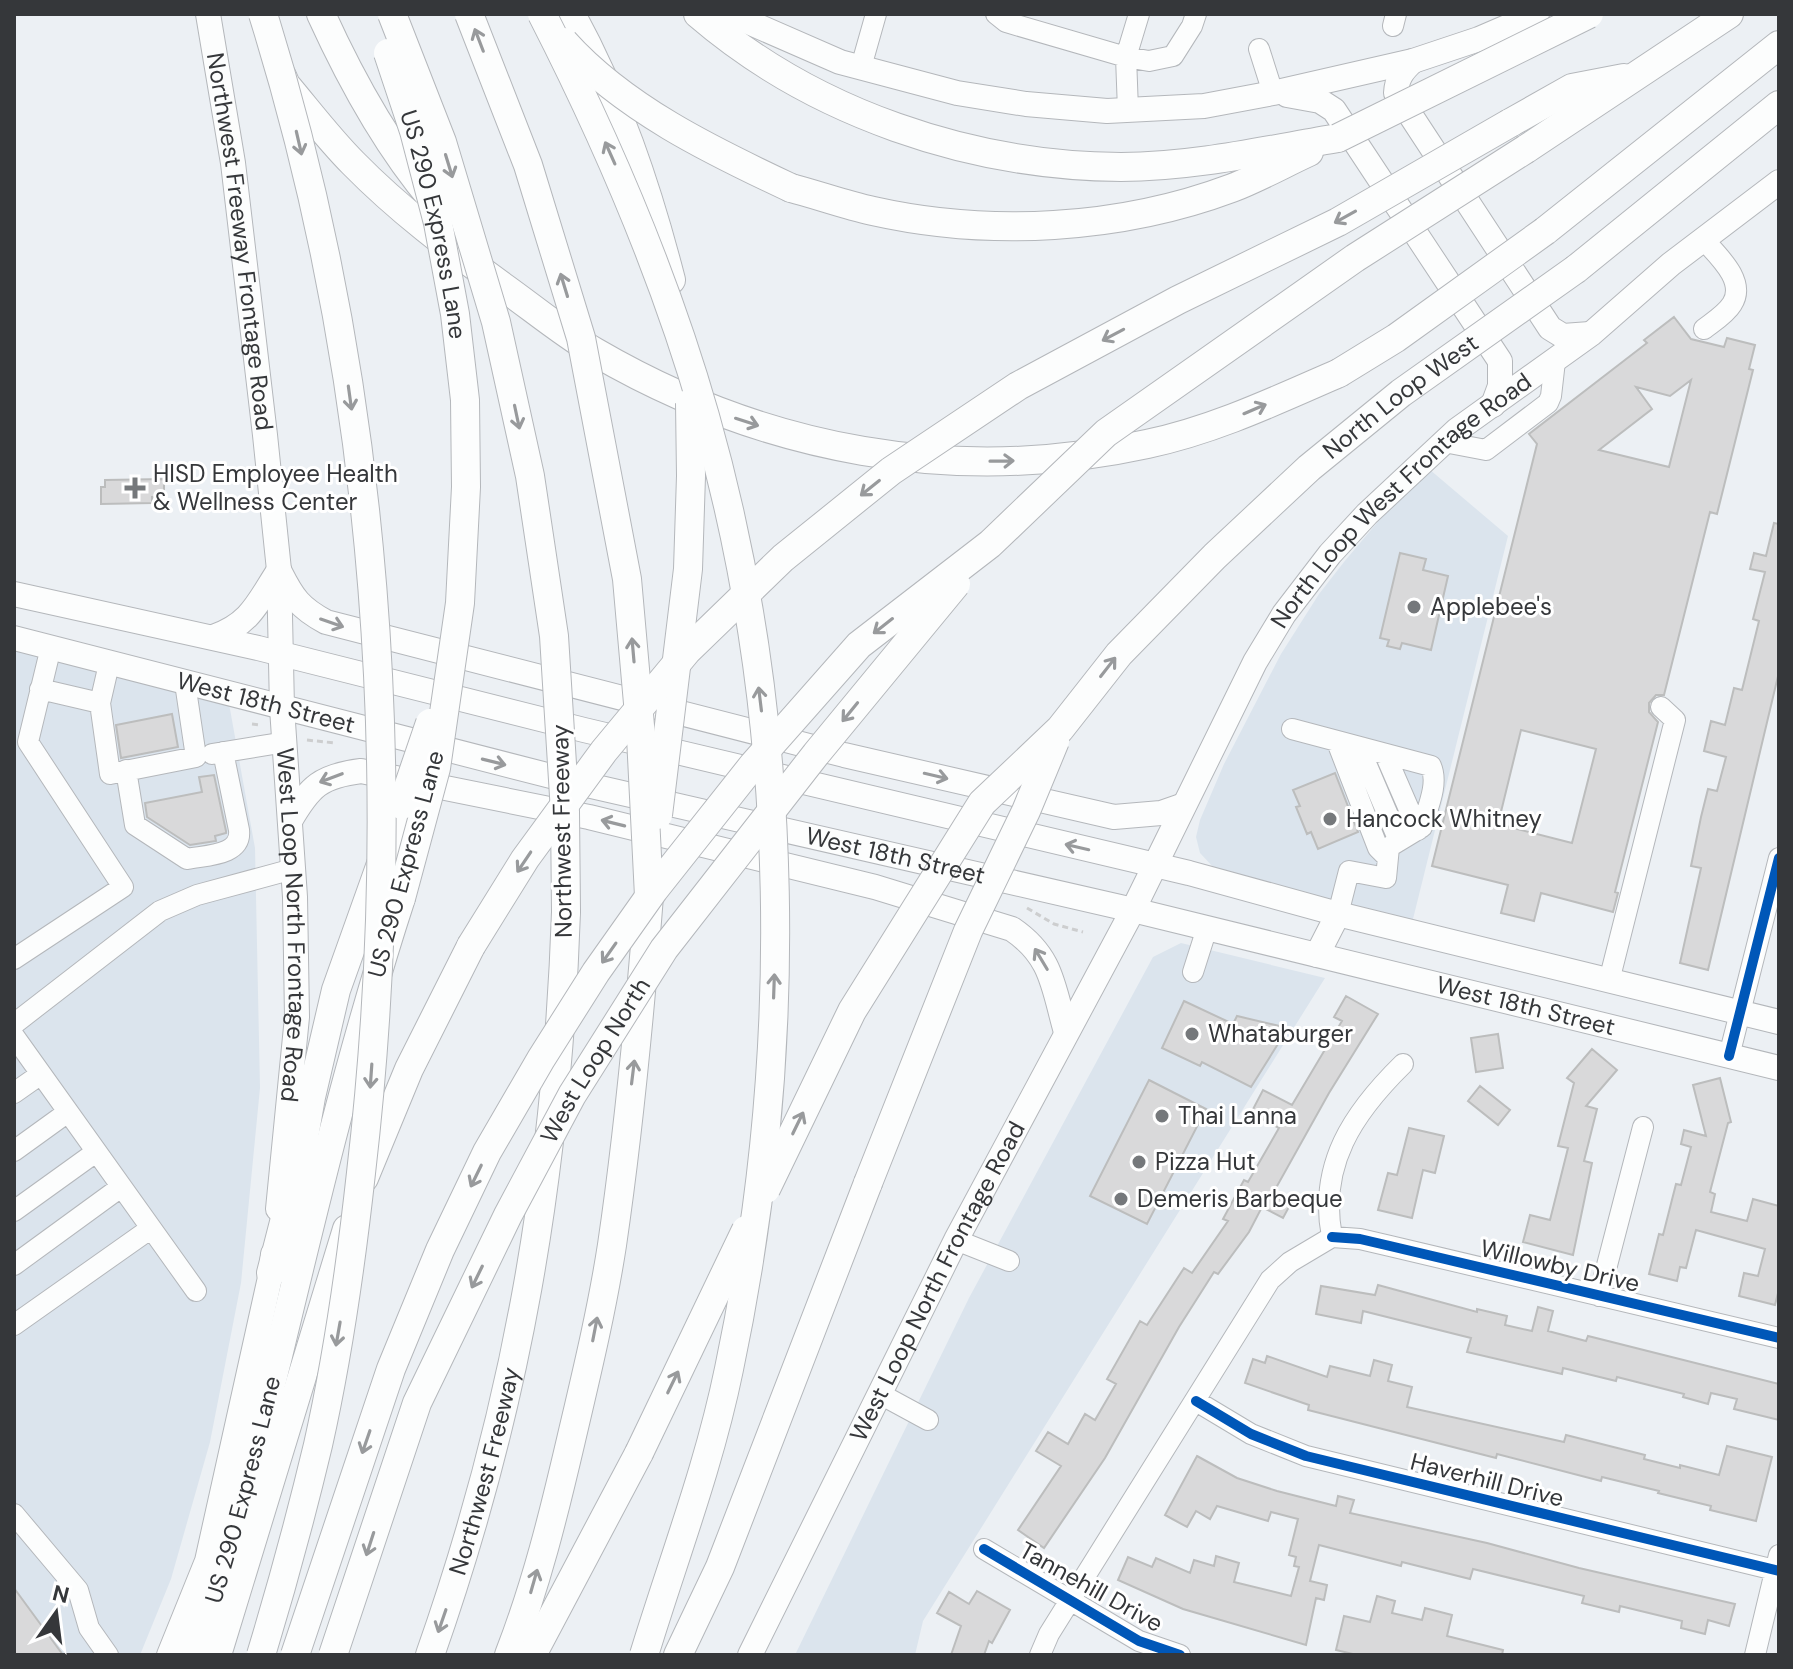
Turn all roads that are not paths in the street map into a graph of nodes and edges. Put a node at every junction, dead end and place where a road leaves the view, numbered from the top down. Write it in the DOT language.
graph roads {
  1 [pos="208,14"];
  2 [pos="251,14"];
  3 [pos="263,14"];
  4 [pos="321,14"];
  5 [pos="375,14"];
  6 [pos="392,14"];
  7 [pos="469,14"];
  8 [pos="541,14"];
  9 [pos="571,14"];
  10 [pos="698,14"];
  11 [pos="730,14"];
  12 [pos="876,14"];
  13 [pos="996,14"];
  14 [pos="1139,14"];
  15 [pos="1196,14"];
  16 [pos="1589,14"];
  17 [pos="1729,14"];
  18 [pos="1527,16"];
  19 [pos="1779,45"];
  20 [pos="1259,49"];
  21 [pos="1126,57"];
  22 [pos="1413,61"];
  23 [pos="861,67"];
  24 [pos="1641,74"];
  25 [pos="1273,93"];
  26 [pos="1778,106"];
  27 [pos="1128,110"];
  28 [pos="1338,138"];
  29 [pos="1779,182"];
  30 [pos="1703,239"];
  31 [pos="532,308"];
  32 [pos="1704,329"];
  33 [pos="1591,334"];
  34 [pos="1555,361"];
  35 [pos="1493,405"];
  36 [pos="1444,442"];
  37 [pos="990,544"];
  38 [pos="279,570"];
  39 [pos="22,596"];
  40 [pos="213,637"];
  41 [pos="17,639"];
  42 [pos="51,647"];
  43 [pos="281,653"];
  44 [pos="109,664"];
  45 [pos="447,677"];
  46 [pos="185,683"];
  47 [pos="40,689"];
  48 [pos="100,703"];
  49 [pos="1661,707"];
  50 [pos="282,708"];
  51 [pos="1060,729"];
  52 [pos="1292,729"];
  53 [pos="286,742"];
  54 [pos="1360,748"];
  55 [pos="223,752"];
  56 [pos="196,757"];
  57 [pos="126,770"];
  58 [pos="1184,805"];
  59 [pos="290,821"];
  60 [pos="1398,848"];
  61 [pos="1779,858"];
  62 [pos="1153,865"];
  63 [pos="293,869"];
  64 [pos="649,896"];
  65 [pos="1133,910"];
  66 [pos="1338,914"];
  67 [pos="1207,928"];
  68 [pos="1317,955"];
  69 [pos="14,959"];
  70 [pos="1193,972"];
  71 [pos="1609,981"];
  72 [pos="1739,1013"];
  73 [pos="1779,1022"];
  74 [pos="14,1024"];
  75 [pos="1066,1032"];
  76 [pos="14,1036"];
  77 [pos="1729,1056"];
  78 [pos="1403,1064"];
  79 [pos="1779,1068"];
  80 [pos="41,1074"];
  81 [pos="14,1093"];
  82 [pos="68,1112"];
  83 [pos="1643,1127"];
  84 [pos="14,1151"];
  85 [pos="96,1152"];
  86 [pos="121,1187"];
  87 [pos="14,1211"];
  88 [pos="150,1229"];
  89 [pos="1332,1237"];
  90 [pos="956,1240"];
  91 [pos="1009,1261"];
  92 [pos="14,1265"];
  93 [pos="271,1273"];
  94 [pos="196,1291"];
  95 [pos="1599,1296"];
  96 [pos="14,1325"];
  97 [pos="1779,1338"];
  98 [pos="880,1394"];
  99 [pos="1196,1401"];
  100 [pos="928,1420"];
  101 [pos="14,1514"];
  102 [pos="984,1549"];
  103 [pos="1778,1565"];
  104 [pos="1070,1602"];
  105 [pos="108,1655"];
  106 [pos="169,1655"];
  107 [pos="196,1655"];
  108 [pos="217,1655"];
  109 [pos="261,1655"];
  110 [pos="295,1655"];
  111 [pos="333,1655"];
  112 [pos="430,1655"];
  113 [pos="509,1655"];
  114 [pos="532,1655"];
  115 [pos="644,1655"];
  116 [pos="678,1655"];
  117 [pos="750,1655"];
  118 [pos="1040,1655"];
  119 [pos="1180,1655"];
  120 [pos="1755,1655"];
  1 -- 38 [label="main road, Northwest Freeway Frontage Road"];
  2 -- 31 [label="highway"];
  3 -- 109 [label="highway, one-way, bridge"];
  4 -- 31 [label="highway"];
  5 -- 45 [label="highway, US 290 Express Lane, bridge"];
  6 -- 112 [label="highway, Northwest Freeway, one-way, bridge"];
  64 -- 7 [label="highway, one-way, bridge"];
  8 -- 28 [label="highway, bridge"];
  115 -- 8 [label="highway, one-way, bridge"];
  9 -- 64 [label="highway, bridge"];
  10 -- 28 [label="highway"];
  11 -- 23 [label="main road"];
  12 -- 23 [label="street"];
  13 -- 21 [label="street"];
  14 -- 21 [label="street"];
  15 -- 21 [label="street"];
  16 -- 28 [label="highway, bridge"];
  17 -- 24 [label="highway"];
  18 -- 22 [label="main road"];
  31 -- 19 [label="highway, one-way, bridge"];
  20 -- 25 [label="street"];
  21 -- 27 [label="street"];
  22 -- 25 [label="main road"];
  22 -- 33 [label="main road"];
  23 -- 27 [label="main road"];
  24 -- 37 [label="highway, bridge"];
  24 -- 108 [label="highway, one-way, bridge"];
  25 -- 27 [label="main road"];
  25 -- 35 [label="main road"];
  51 -- 26 [label="highway, North Loop West, one-way, bridge"];
  29 -- 30 [label="main road, North Loop West Frontage Road"];
  30 -- 32 [label="street"];
  30 -- 33 [label="main road, North Loop West Frontage Road"];
  33 -- 34 [label="main road, North Loop West Frontage Road"];
  34 -- 35 [label="main road, North Loop West Frontage Road"];
  34 -- 36 [label="street"];
  35 -- 36 [label="main road, North Loop West Frontage Road"];
  36 -- 58 [label="main road, North Loop West Frontage Road"];
  37 -- 110 [label="highway, one-way, bridge"];
  37 -- 111 [label="highway, West Loop North, one-way, bridge"];
  38 -- 40 [label="main road"];
  38 -- 43 [label="main road, Northwest Freeway Frontage Road"];
  38 -- 58 [label="main road, one-way"];
  39 -- 40 [label="main road, West 18th Street"];
  39 -- 41 [label="main road"];
  40 -- 43 [label="main road, West 18th Street"];
  41 -- 42 [label="main road, West 18th Street"];
  42 -- 44 [label="main road, West 18th Street"];
  42 -- 47 [label="street"];
  43 -- 50 [label="main road, Northwest Freeway Frontage Road"];
  62 -- 43 [label="main road, West 18th Street, one-way"];
  44 -- 46 [label="main road, West 18th Street"];
  44 -- 48 [label="street"];
  45 -- 93 [label="highway, bridge"];
  45 -- 107 [label="highway, US 290 Express Lane, bridge"];
  46 -- 50 [label="main road, West 18th Street"];
  46 -- 56 [label="street"];
  47 -- 48 [label="street"];
  47 -- 69 [label="street"];
  48 -- 57 [label="street"];
  49 -- 71 [label="street"];
  50 -- 53 [label="main road, West Loop North Frontage Road"];
  50 -- 65 [label="main road, West 18th Street, one-way"];
  114 -- 51 [label="highway, one-way, bridge"];
  51 -- 116 [label="highway, bridge"];
  52 -- 54 [label="street"];
  53 -- 55 [label="street"];
  53 -- 59 [label="main road, West Loop North Frontage Road"];
  54 -- 60 [label="street"];
  54 -- 60 [label="street"];
  54 -- 60 [label="street"];
  55 -- 56 [label="street"];
  55 -- 57 [label="street"];
  56 -- 57 [label="street"];
  58 -- 62 [label="main road, North Loop West Frontage Road"];
  59 -- 63 [label="main road, West Loop North Frontage Road"];
  75 -- 59 [label="main road, one-way"];
  60 -- 66 [label="street"];
  61 -- 72 [label="street"];
  62 -- 65 [label="main road, North Loop West Frontage Road"];
  62 -- 66 [label="main road, West 18th Street"];
  63 -- 74 [label="street"];
  63 -- 93 [label="main road, West Loop North Frontage Road"];
  113 -- 64 [label="highway, one-way"];
  65 -- 67 [label="main road, West 18th Street"];
  65 -- 75 [label="main road, West Loop North Frontage Road"];
  66 -- 68 [label="main road"];
  66 -- 71 [label="main road, West 18th Street"];
  67 -- 68 [label="main road, West 18th Street"];
  67 -- 70 [label="street"];
  68 -- 77 [label="main road, West 18th Street"];
  71 -- 72 [label="main road, West 18th Street"];
  72 -- 73 [label="main road, West 18th Street"];
  72 -- 77 [label="street"];
  75 -- 90 [label="main road, West Loop North Frontage Road"];
  76 -- 80 [label="street"];
  77 -- 79 [label="main road, West 18th Street"];
  78 -- 89 [label="street"];
  80 -- 81 [label="street"];
  80 -- 82 [label="street"];
  82 -- 84 [label="street"];
  82 -- 85 [label="street"];
  83 -- 95 [label="street"];
  85 -- 86 [label="street"];
  85 -- 87 [label="street"];
  86 -- 88 [label="street"];
  86 -- 92 [label="street"];
  88 -- 94 [label="street"];
  88 -- 96 [label="street"];
  89 -- 95 [label="street, Willowby Drive"];
  89 -- 99 [label="street"];
  90 -- 91 [label="street"];
  90 -- 98 [label="main road, West Loop North Frontage Road"];
  93 -- 106 [label="main road, West Loop North Frontage Road"];
  95 -- 97 [label="street, Willowby Drive"];
  98 -- 100 [label="street"];
  98 -- 117 [label="main road, West Loop North Frontage Road"];
  99 -- 103 [label="street, Haverhill Drive"];
  99 -- 104 [label="street"];
  101 -- 105 [label="street"];
  102 -- 104 [label="street, Tannehill Drive"];
  103 -- 120 [label="street"];
  104 -- 118 [label="street"];
  104 -- 119 [label="street, Tannehill Drive"];
}
